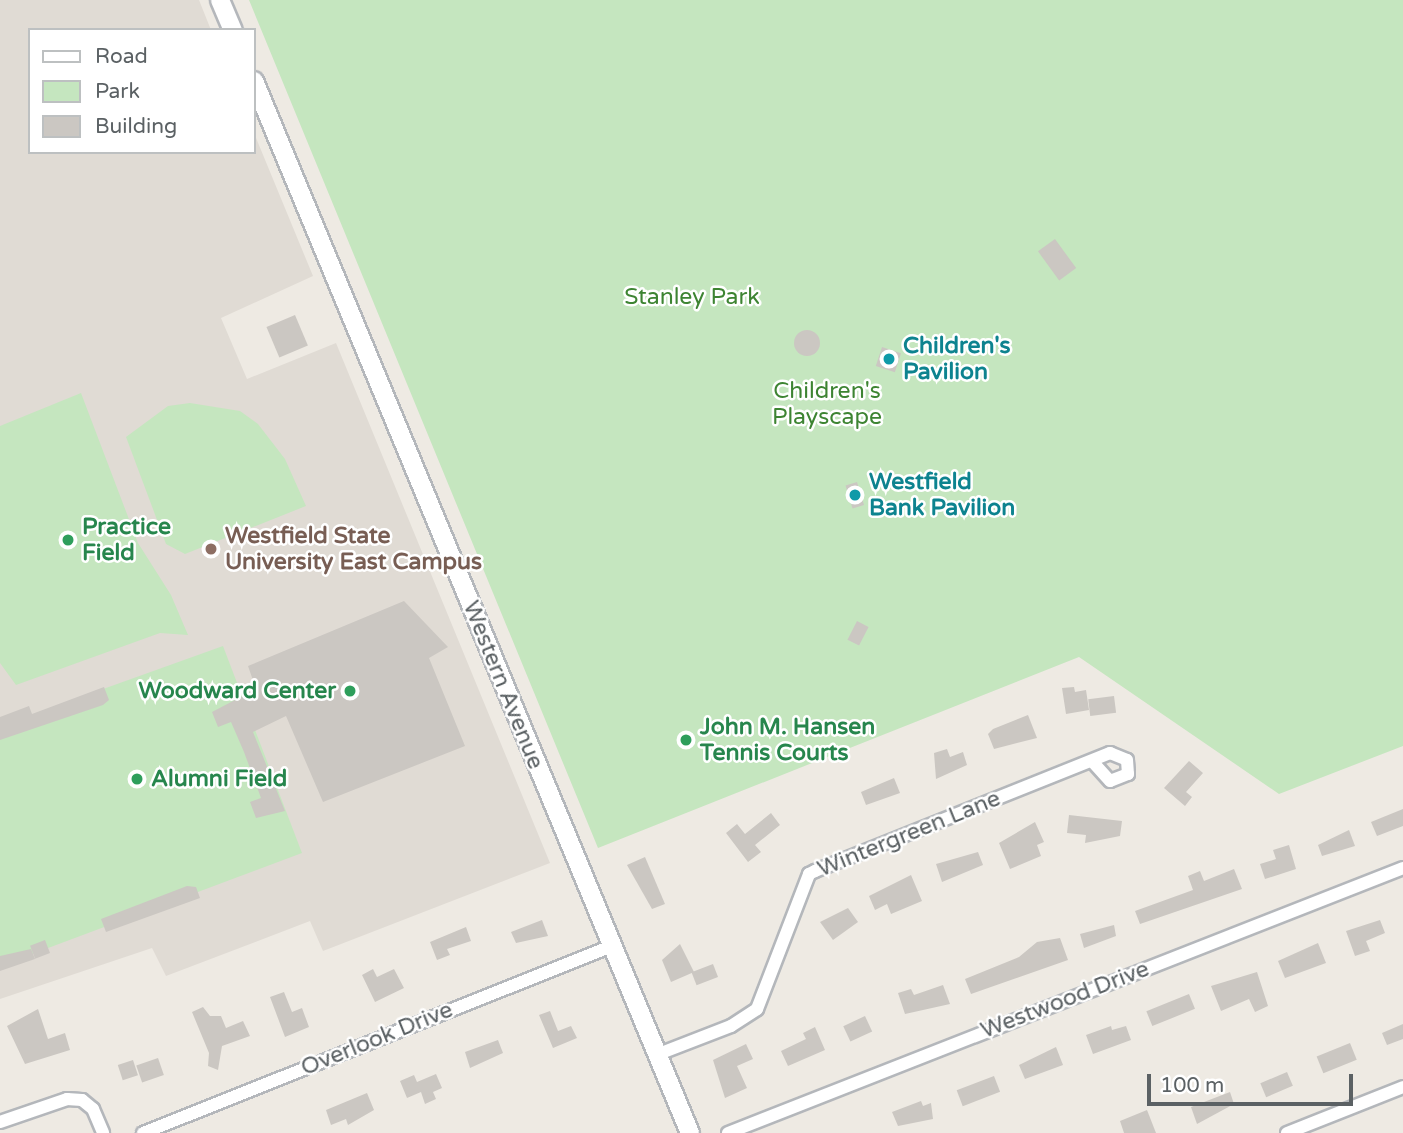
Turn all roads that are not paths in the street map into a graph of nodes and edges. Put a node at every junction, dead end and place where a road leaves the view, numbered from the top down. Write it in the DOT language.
graph roads {
  1 [pos="220,0"];
  2 [pos="232,28"];
  3 [pos="256,86"];
  4 [pos="1092,761"];
  5 [pos="1403,868"];
  6 [pos="612,946"];
  7 [pos="656,1055"];
  8 [pos="1403,1087"];
  9 [pos="0,1122"];
  10 [pos="103,1133"];
  11 [pos="142,1133"];
  12 [pos="690,1133"];
  13 [pos="728,1133"];
  14 [pos="1287,1133"];
  1 -- 2 [label="main road"];
  3 -- 6 [label="main road, Western Avenue"];
  4 -- 7 [label="street, Wintergreen Lane"];
  5 -- 13 [label="street, Westwood Drive"];
  6 -- 7 [label="main road, Western Avenue"];
  6 -- 11 [label="street, Overlook Drive"];
  7 -- 12 [label="main road, Western Avenue"];
  8 -- 14 [label="street"];
  9 -- 10 [label="street"];
}
